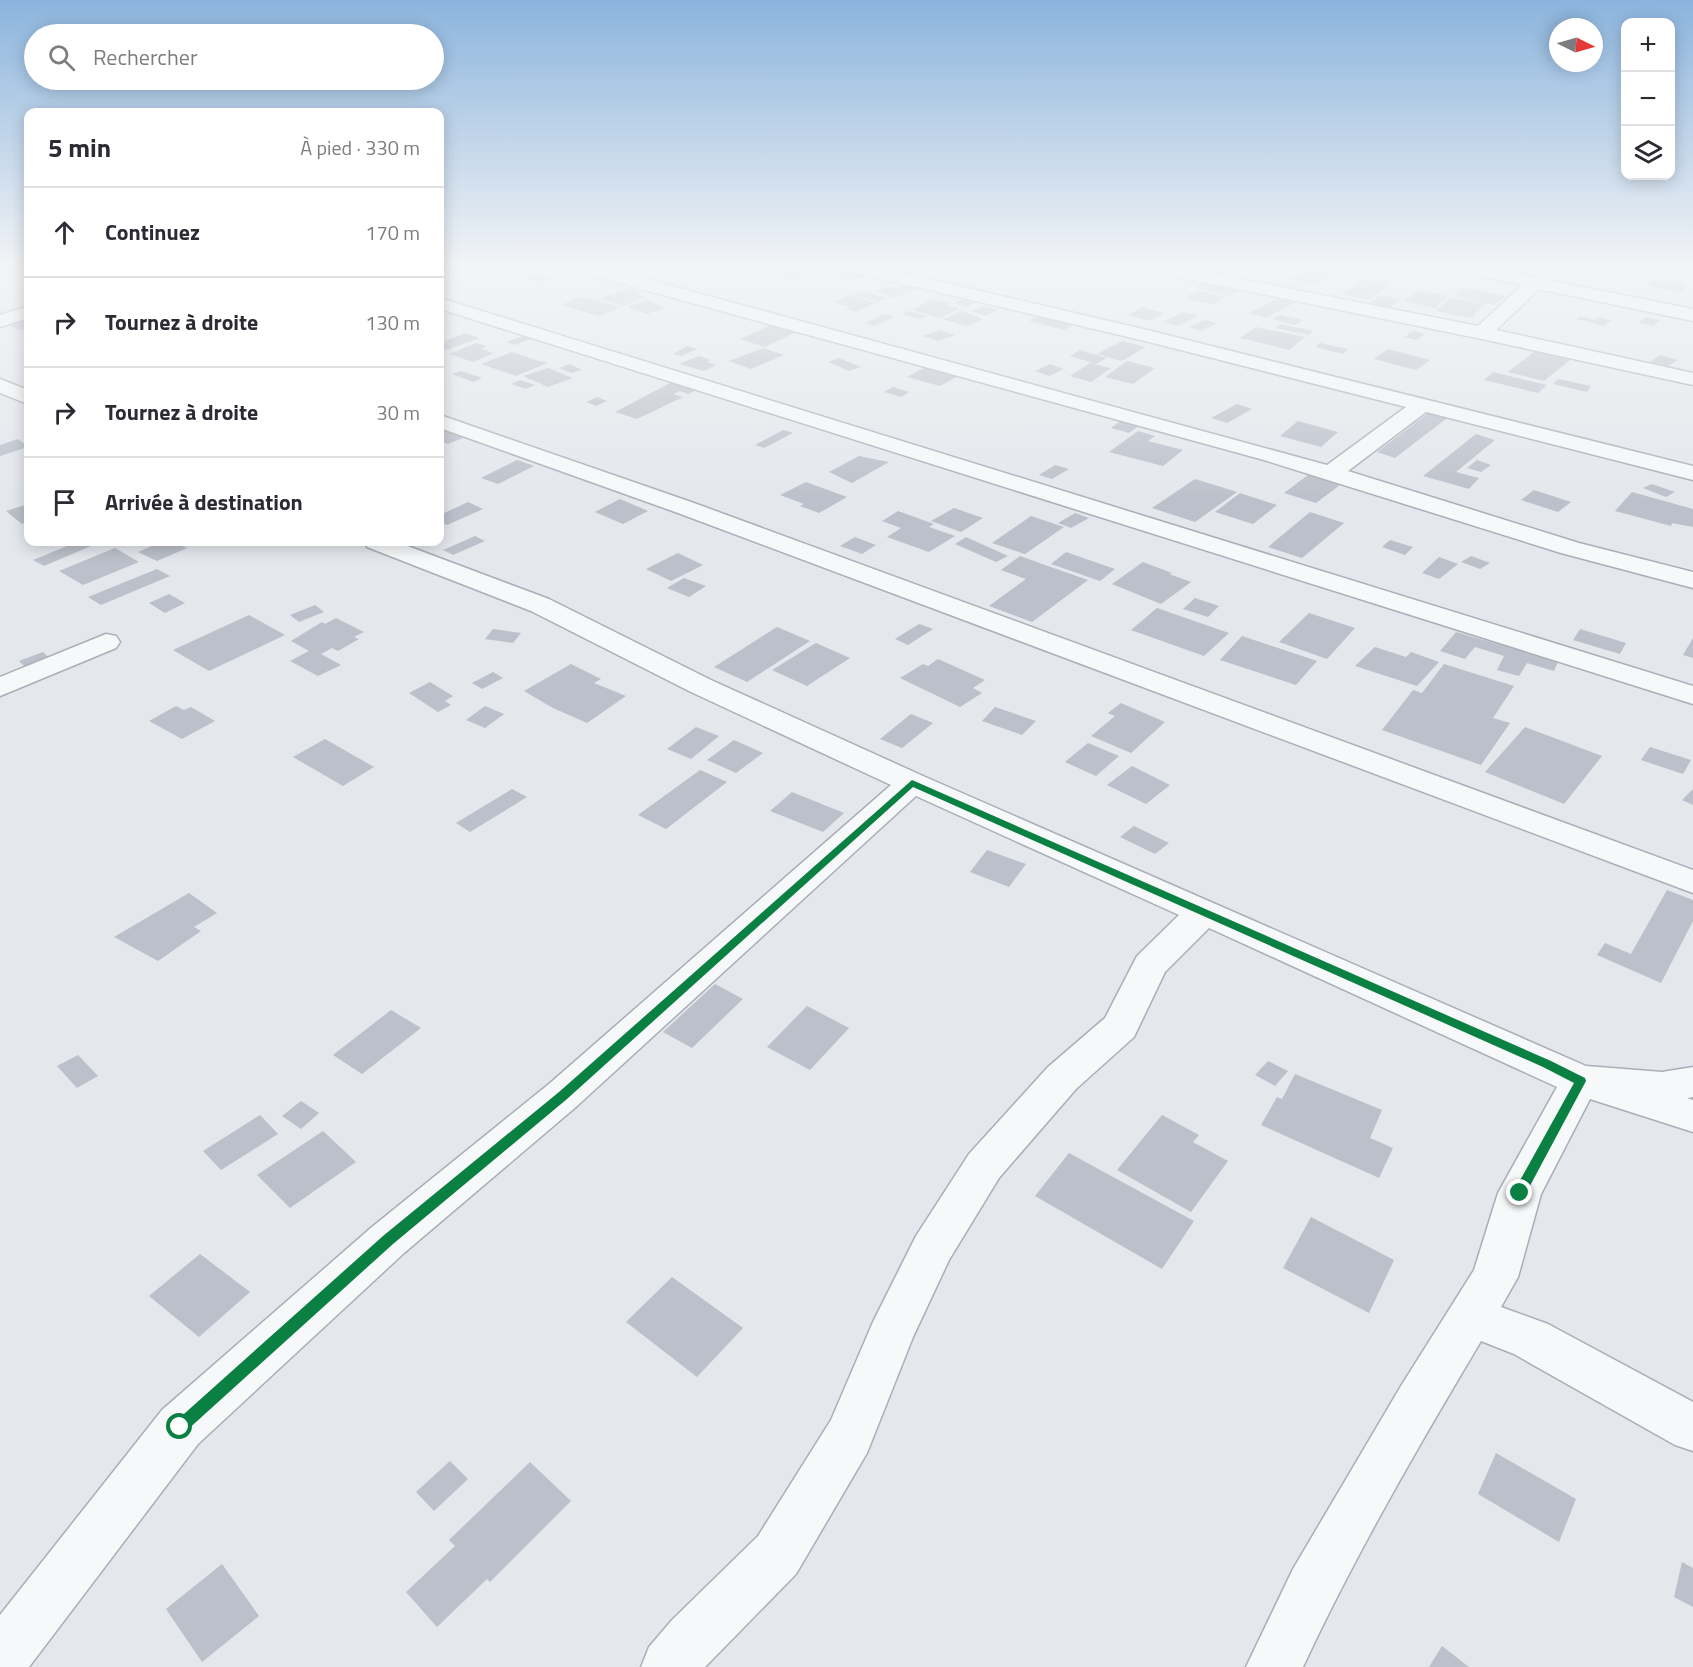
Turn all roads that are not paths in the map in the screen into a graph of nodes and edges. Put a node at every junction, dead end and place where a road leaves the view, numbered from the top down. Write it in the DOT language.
graph roads {
  1 [pos="577,346"];
  2 [pos="871,346"];
  3 [pos="1186,346"];
  4 [pos="1539,346"];
  5 [pos="1693,380"];
  6 [pos="0,386"];
  7 [pos="24,396"];
  8 [pos="1424,405"];
  9 [pos="444,422"];
  10 [pos="1331,473"];
  11 [pos="1693,473"];
  12 [pos="386,546"];
  13 [pos="1693,580"];
  14 [pos="106,642"];
  15 [pos="0,687"];
  16 [pos="1693,695"];
  17 [pos="912,783"];
  18 [pos="1693,882"];
  19 [pos="1204,912"];
  20 [pos="1580,1081"];
  21 [pos="1693,1083"];
  22 [pos="1693,1116"];
  23 [pos="1471,1317"];
  24 [pos="1693,1428"];
  25 [pos="0,1656"];
  26 [pos="669,1667"];
  27 [pos="1274,1667"];
  1 -- 16 [label="street"];
  2 -- 10 [label="street"];
  3 -- 8 [label="street"];
  4 -- 5 [label="street"];
  6 -- 7 [label="street"];
  8 -- 10 [label="street"];
  8 -- 11 [label="street"];
  9 -- 18 [label="street"];
  10 -- 13 [label="street"];
  12 -- 17 [label="street"];
  14 -- 15 [label="street"];
  17 -- 19 [label="street"];
  17 -- 25 [label="street"];
  19 -- 20 [label="street"];
  19 -- 26 [label="street"];
  20 -- 21 [label="street"];
  20 -- 22 [label="street"];
  20 -- 23 [label="street"];
  23 -- 24 [label="street"];
  23 -- 27 [label="street"];
}
